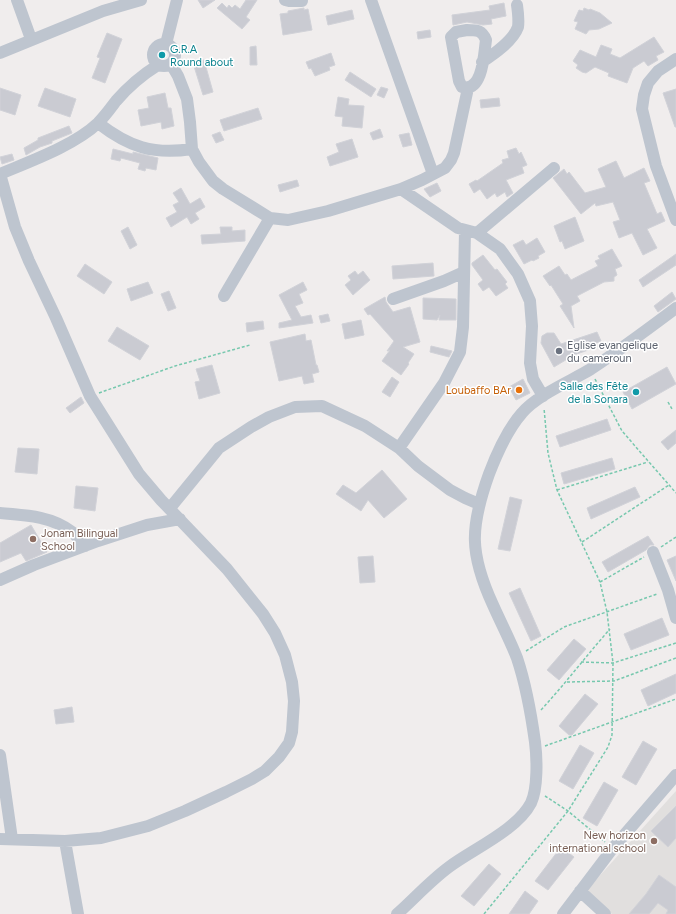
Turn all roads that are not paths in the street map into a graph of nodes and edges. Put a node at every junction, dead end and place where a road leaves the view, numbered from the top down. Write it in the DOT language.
graph roads {
  1 [pos="17,0"];
  2 [pos="140,0"];
  3 [pos="177,0"];
  4 [pos="285,0"];
  5 [pos="371,0"];
  6 [pos="302,1"];
  7 [pos="517,5"];
  8 [pos="31,39"];
  9 [pos="166,44"];
  10 [pos="0,53"];
  11 [pos="676,59"];
  12 [pos="482,62"];
  13 [pos="170,64"];
  14 [pos="158,65"];
  15 [pos="468,88"];
  16 [pos="98,123"];
  17 [pos="192,149"];
  18 [pos="554,168"];
  19 [pos="0,174"];
  20 [pos="433,174"];
  21 [pos="401,189"];
  22 [pos="270,218"];
  23 [pos="676,220"];
  24 [pos="471,232"];
  25 [pos="464,272"];
  26 [pos="224,296"];
  27 [pos="393,298"];
  28 [pos="676,308"];
  29 [pos="543,396"];
  30 [pos="399,448"];
  31 [pos="479,504"];
  32 [pos="170,508"];
  33 [pos="0,513"];
  34 [pos="180,518"];
  35 [pos="85,546"];
  36 [pos="653,552"];
  37 [pos="0,580"];
  38 [pos="676,618"];
  39 [pos="0,755"];
  40 [pos="676,775"];
  41 [pos="0,839"];
  42 [pos="12,839"];
  43 [pos="65,841"];
  44 [pos="580,891"];
  45 [pos="78,914"];
  46 [pos="397,914"];
  47 [pos="563,914"];
  48 [pos="605,914"];
  1 -- 8 [label="street"];
  2 -- 8 [label="street"];
  3 -- 9 [label="street"];
  4 -- 6 [label="street"];
  5 -- 20 [label="street"];
  7 -- 12 [label="street"];
  8 -- 10 [label="street"];
  9 -- 13 [label="street"];
  9 -- 14 [label="street"];
  11 -- 23 [label="street"];
  12 -- 15 [label="street"];
  12 -- 15 [label="street"];
  13 -- 14 [label="street"];
  13 -- 17 [label="street"];
  14 -- 16 [label="street"];
  15 -- 20 [label="street"];
  16 -- 17 [label="street"];
  16 -- 19 [label="street"];
  17 -- 22 [label="street"];
  18 -- 24 [label="street"];
  19 -- 32 [label="street"];
  20 -- 21 [label="street"];
  21 -- 22 [label="street"];
  21 -- 24 [label="street"];
  22 -- 26 [label="street"];
  24 -- 25 [label="street"];
  24 -- 29 [label="street"];
  25 -- 27 [label="street"];
  25 -- 30 [label="street"];
  28 -- 29 [label="street"];
  29 -- 31 [label="street"];
  30 -- 31 [label="street"];
  30 -- 32 [label="street"];
  31 -- 46 [label="street"];
  32 -- 34 [label="street"];
  33 -- 35 [label="street"];
  34 -- 35 [label="street"];
  34 -- 43 [label="street"];
  35 -- 37 [label="street"];
  36 -- 38 [label="street"];
  39 -- 42 [label="street"];
  40 -- 44 [label="street"];
  41 -- 42 [label="street"];
  42 -- 43 [label="street"];
  43 -- 45 [label="street"];
  44 -- 47 [label="street"];
  44 -- 48 [label="street"];
}
